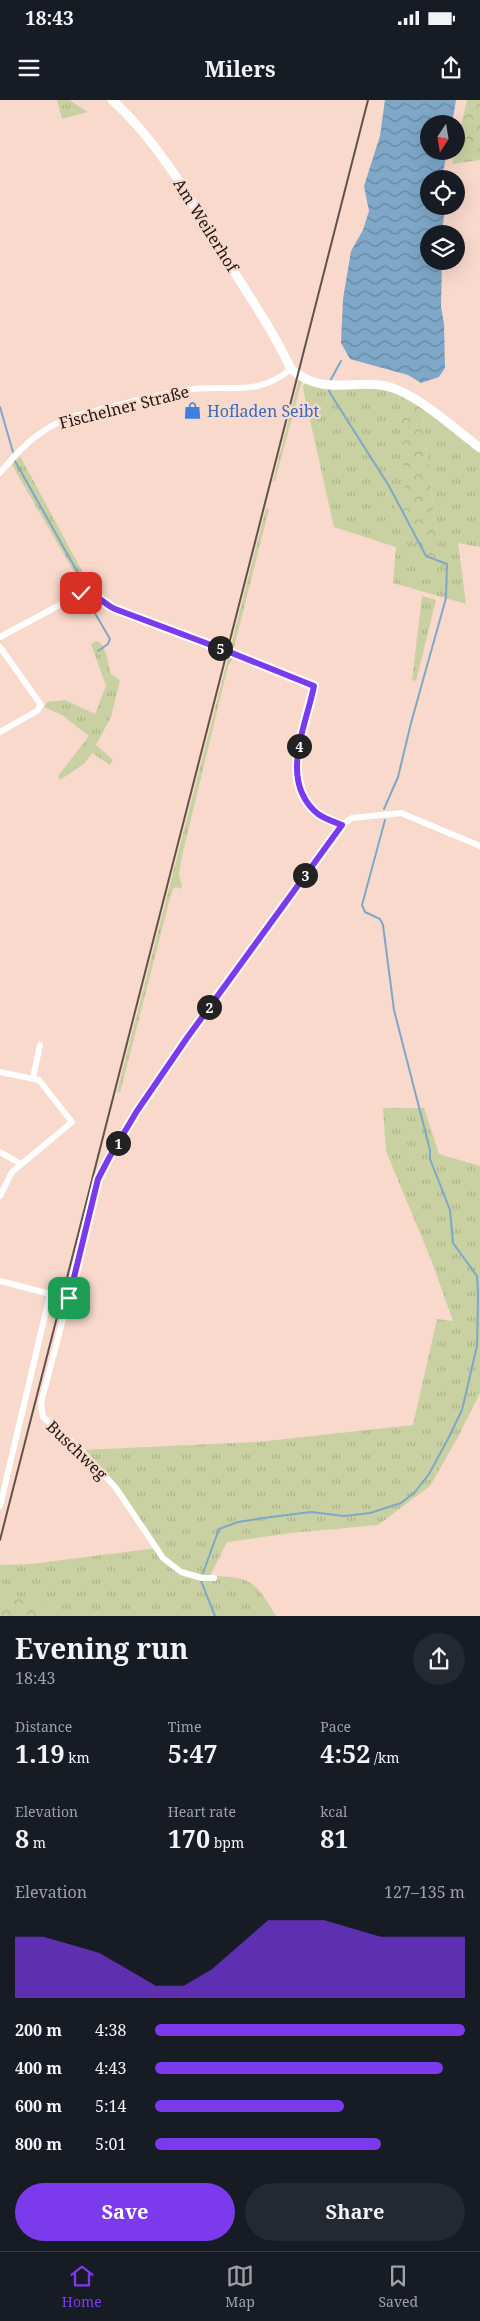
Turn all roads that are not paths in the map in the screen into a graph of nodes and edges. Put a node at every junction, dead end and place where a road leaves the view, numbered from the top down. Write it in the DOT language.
graph roads {
  1 [pos="112,100"];
  2 [pos="291,369"];
  3 [pos="480,448"];
  4 [pos="0,473"];
  5 [pos="0,637"];
  6 [pos="0,647"];
  7 [pos="0,732"];
  8 [pos="342,825"];
  9 [pos="480,846"];
  10 [pos="40,1045"];
  11 [pos="0,1072"];
  12 [pos="33,1078"];
  13 [pos="0,1152"];
  14 [pos="21,1164"];
  15 [pos="0,1196"];
  16 [pos="0,1281"];
  17 [pos="0,1506"];
  18 [pos="214,1578"];
  1 -- 2 [label="street, Am Weilerhof"];
  2 -- 3 [label="street"];
  2 -- 4 [label="street, Fischelner Straße"];
  5 -- 8 [label="street"];
  6 -- 7 [label="street"];
  8 -- 9 [label="street"];
  8 -- 18 [label="street, Buschweg"];
  10 -- 12 [label="street"];
  11 -- 12 [label="street"];
  12 -- 14 [label="street"];
  13 -- 14 [label="street"];
  14 -- 15 [label="street"];
  16 -- 17 [label="street"];
}
